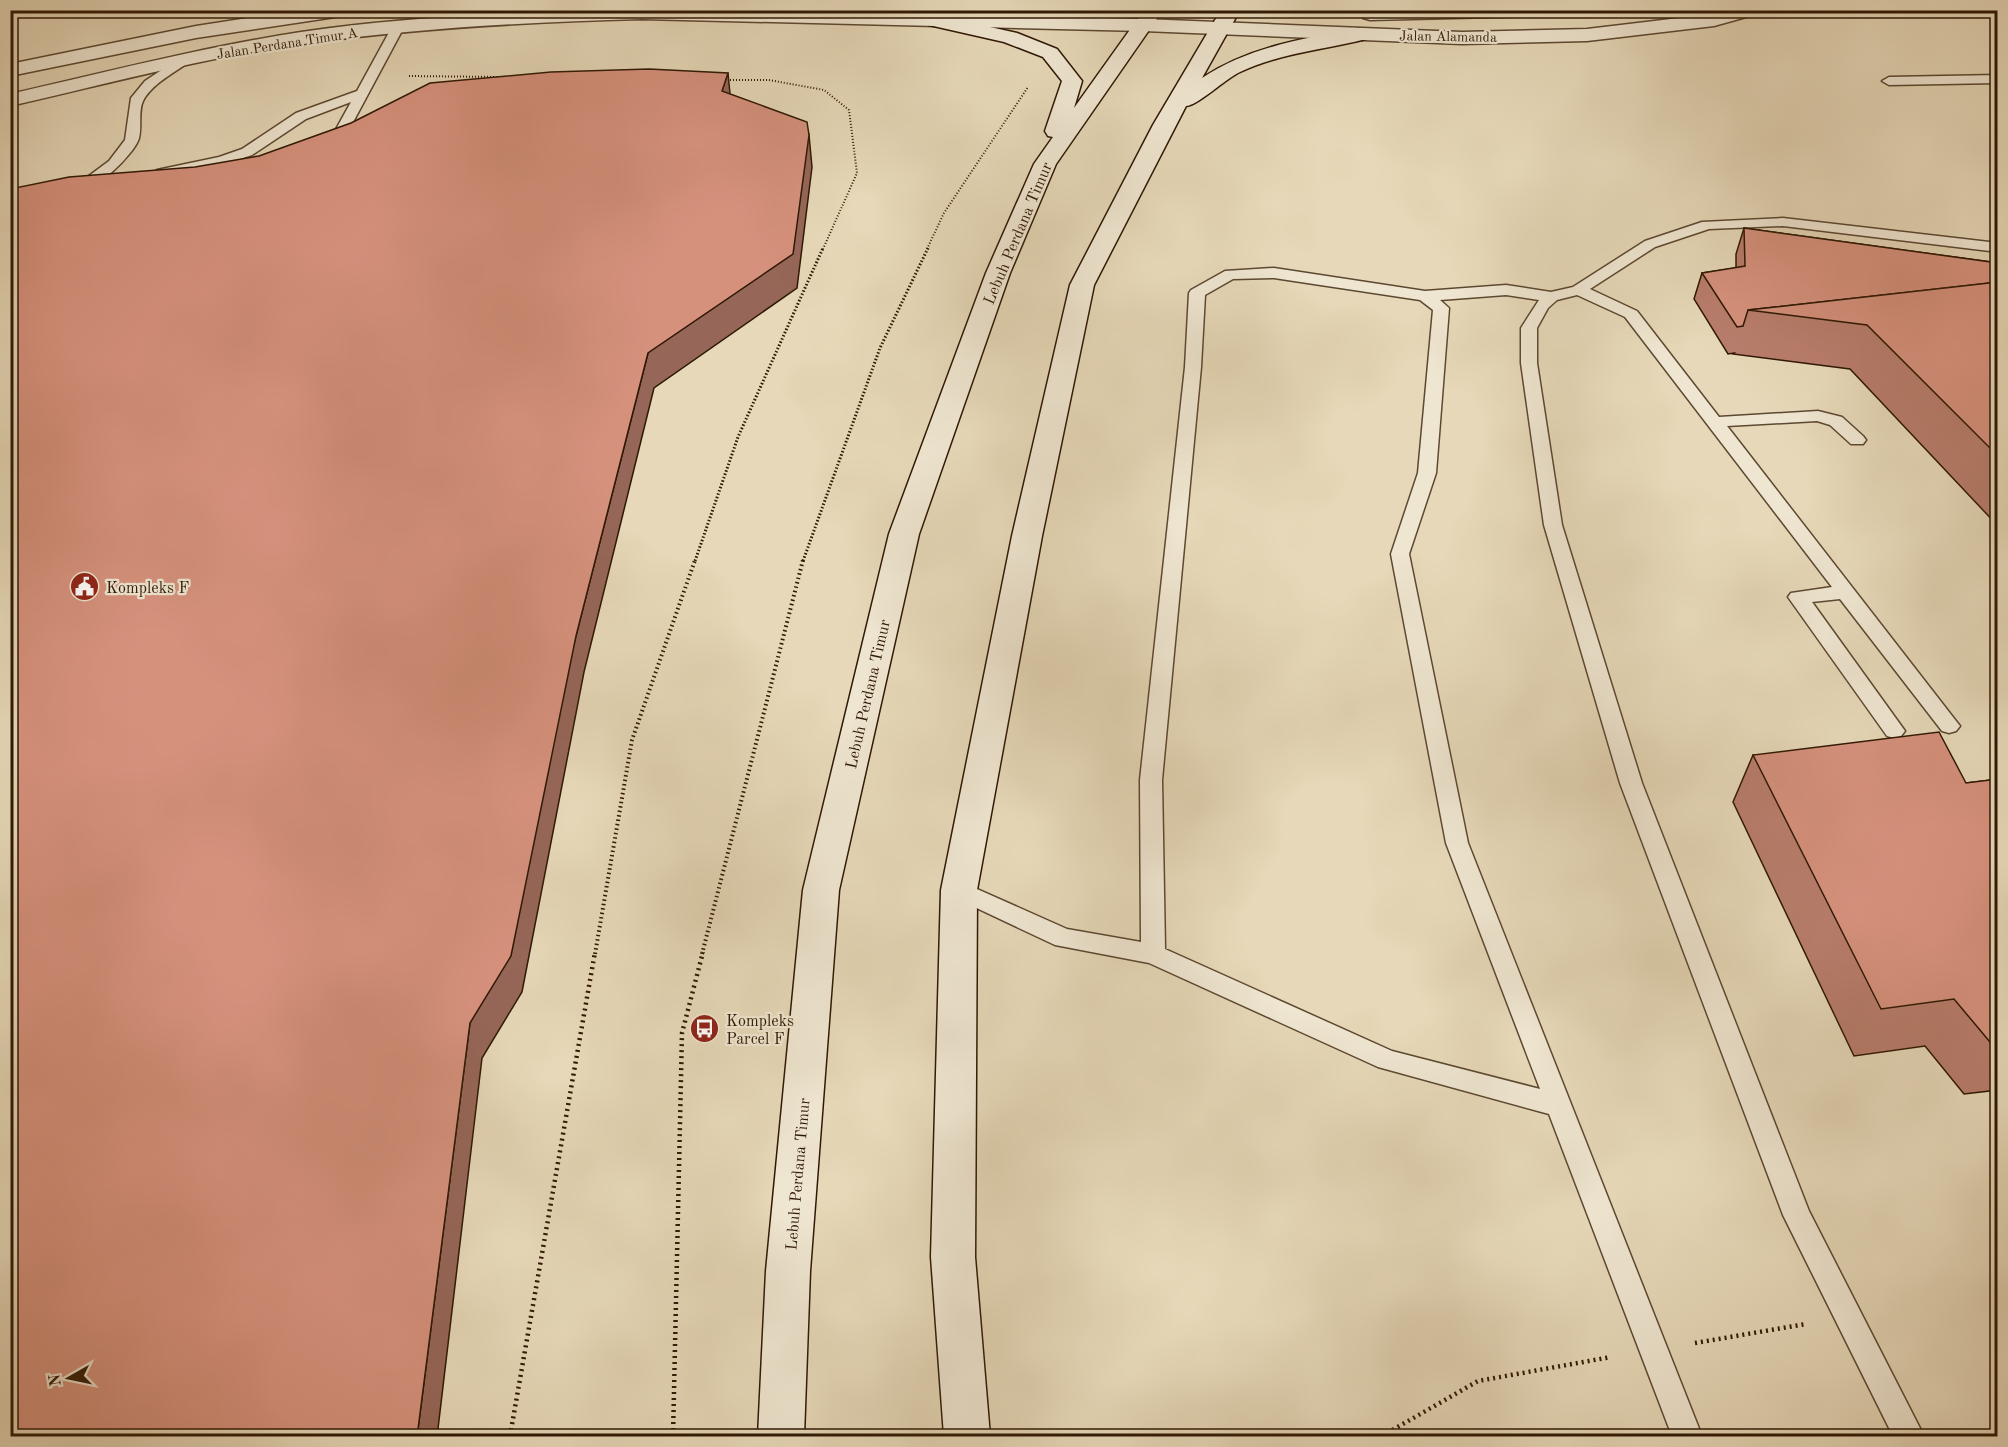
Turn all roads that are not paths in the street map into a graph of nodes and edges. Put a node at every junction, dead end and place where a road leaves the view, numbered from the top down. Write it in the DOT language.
graph roads {
  1 [pos="342,10"];
  2 [pos="1231,10"];
  3 [pos="1542,10"];
  4 [pos="1750,10"];
  5 [pos="1363,13"];
  6 [pos="1149,18"];
  7 [pos="936,21"];
  8 [pos="398,27"];
  9 [pos="1220,30"];
  10 [pos="196,33"];
  11 [pos="1359,35"];
  12 [pos="208,56"];
  13 [pos="181,61"];
  14 [pos="10,70"];
  15 [pos="1998,79"];
  16 [pos="1889,81"];
  17 [pos="360,94"];
  18 [pos="10,100"];
  19 [pos="1164,125"];
  20 [pos="324,163"];
  21 [pos="1045,164"];
  22 [pos="152,175"];
  23 [pos="117,182"];
  24 [pos="82,189"];
  25 [pos="62,193"];
  26 [pos="1998,249"];
  27 [pos="1579,290"];
  28 [pos="1425,296"];
  29 [pos="1551,297"];
  30 [pos="1715,422"];
  31 [pos="1857,440"];
  32 [pos="1846,592"];
  33 [pos="1948,726"];
  34 [pos="1894,732"];
  35 [pos="959,890"];
  36 [pos="1153,954"];
  37 [pos="1558,1105"];
  38 [pos="781,1437"];
  39 [pos="967,1437"];
  40 [pos="1687,1437"];
  41 [pos="1909,1437"];
  1 -- 10 [label="main road, Jalan Perdana Timur A"];
  2 -- 9 [label="main road"];
  3 -- 5 [label="main road, Jalan Alamanda"];
  4 -- 11 [label="main road, Jalan Alamanda"];
  6 -- 7 [label="main road, Jalan Perdana Timur A"];
  6 -- 9 [label="main road, Jalan Alamanda"];
  6 -- 21 [label="main road, Lebuh Perdana Timur"];
  7 -- 8 [label="main road, Jalan Perdana Timur A"];
  7 -- 21 [label="main road"];
  8 -- 12 [label="main road, Jalan Perdana Timur A"];
  8 -- 17 [label="lane"];
  9 -- 11 [label="main road, Jalan Alamanda"];
  9 -- 19 [label="main road"];
  10 -- 12 [label="main road"];
  10 -- 14 [label="main road, Jalan Perdana Timur A"];
  11 -- 19 [label="main road"];
  12 -- 13 [label="main road, Jalan Perdana Timur A"];
  13 -- 18 [label="main road, Jalan Perdana Timur A"];
  13 -- 24 [label="lane"];
  15 -- 16 [label="lane"];
  17 -- 20 [label="lane"];
  17 -- 22 [label="lane"];
  19 -- 35 [label="main road"];
  21 -- 38 [label="main road, Lebuh Perdana Timur"];
  23 -- 24 [label="lane"];
  24 -- 25 [label="lane"];
  26 -- 27 [label="lane"];
  27 -- 29 [label="lane"];
  27 -- 30 [label="lane"];
  28 -- 29 [label="lane"];
  28 -- 36 [label="lane"];
  28 -- 37 [label="lane"];
  29 -- 41 [label="lane"];
  30 -- 31 [label="lane"];
  30 -- 32 [label="lane"];
  32 -- 33 [label="lane"];
  32 -- 34 [label="lane"];
  35 -- 36 [label="lane"];
  35 -- 39 [label="main road"];
  36 -- 37 [label="lane"];
  37 -- 40 [label="lane"];
}
